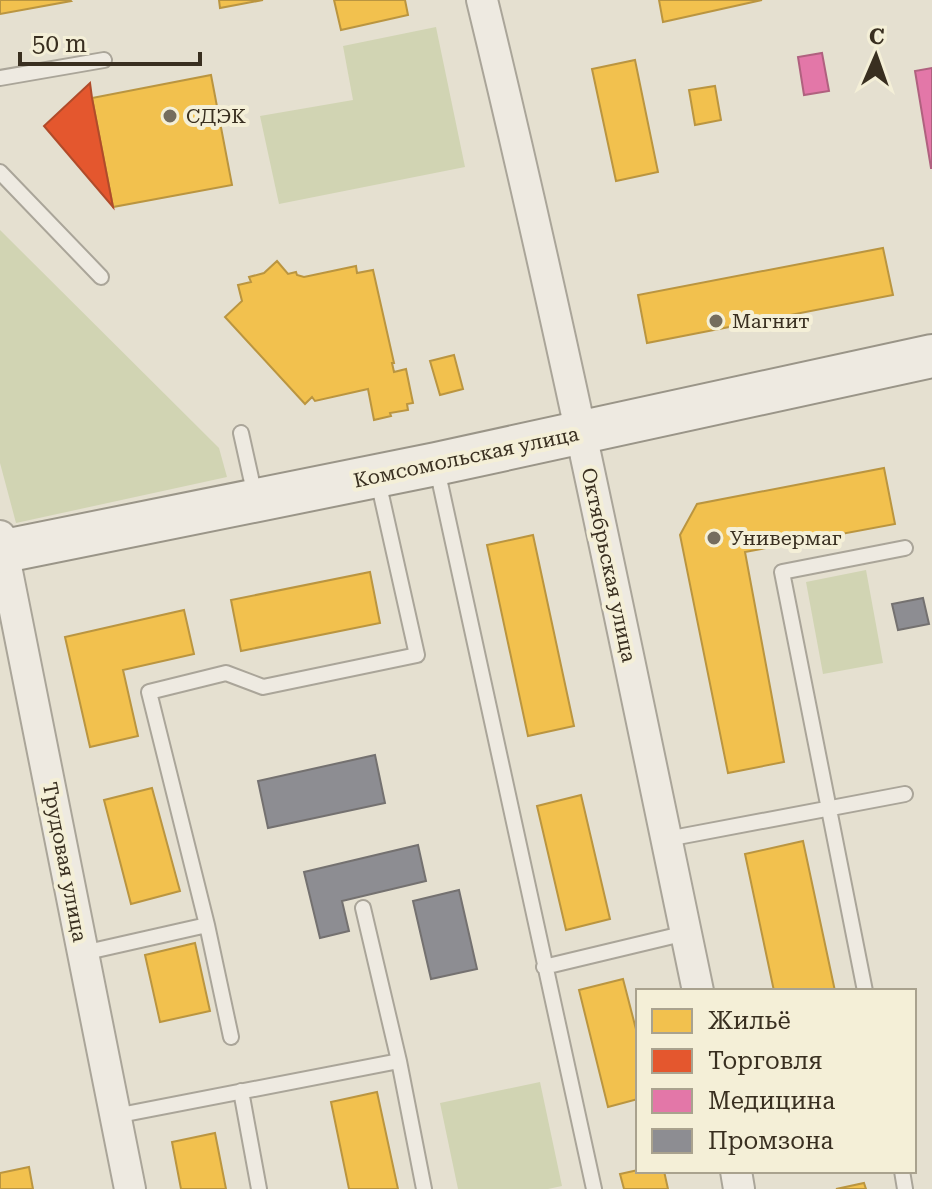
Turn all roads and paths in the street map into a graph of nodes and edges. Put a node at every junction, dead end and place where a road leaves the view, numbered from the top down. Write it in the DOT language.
graph roads {
  1 [pos="482,0"];
  2 [pos="104,60"];
  3 [pos="0,78"];
  4 [pos="0,172"];
  5 [pos="101,277"];
  6 [pos="932,356"];
  7 [pos="582,432"];
  8 [pos="241,433"];
  9 [pos="436,464"];
  10 [pos="377,476"];
  11 [pos="256,501"];
  12 [pos="1,546"];
  13 [pos="905,548"];
  14 [pos="905,794"];
  15 [pos="828,808"];
  16 [pos="667,839"];
  17 [pos="363,908"];
  18 [pos="207,925"];
  19 [pos="686,933"];
  20 [pos="83,953"];
  21 [pos="544,967"];
  22 [pos="698,989"];
  23 [pos="865,989"];
  24 [pos="231,1037"];
  25 [pos="399,1061"];
  26 [pos="241,1091"];
  27 [pos="115,1116"];
  28 [pos="130,1189"];
  29 [pos="259,1189"];
  30 [pos="424,1189"];
  31 [pos="594,1189"];
  1 -- 7 [label="street, Октябрьская улица"];
  2 -- 3 [label="lane"];
  4 -- 5 [label="lane"];
  6 -- 7 [label="street, Комсомольская улица"];
  7 -- 9 [label="street, Комсомольская улица"];
  7 -- 16 [label="street, Октябрьская улица"];
  8 -- 11 [label="lane"];
  9 -- 10 [label="street, Комсомольская улица"];
  9 -- 21 [label="lane"];
  10 -- 11 [label="street, Комсомольская улица"];
  10 -- 18 [label="lane"];
  11 -- 12 [label="street, Комсомольская улица"];
  12 -- 20 [label="street, Трудовая улица"];
  13 -- 15 [label="lane"];
  14 -- 15 [label="lane"];
  15 -- 16 [label="lane"];
  15 -- 23 [label="lane"];
  16 -- 19 [label="street, Октябрьская улица"];
  17 -- 25 [label="lane"];
  18 -- 20 [label="lane"];
  18 -- 24 [label="lane"];
  19 -- 21 [label="lane"];
  19 -- 22 [label="street, Октябрьская улица"];
  20 -- 27 [label="street, Трудовая улица"];
  21 -- 31 [label="lane"];
  25 -- 26 [label="lane"];
  25 -- 30 [label="lane"];
  26 -- 27 [label="lane"];
  26 -- 29 [label="lane"];
  27 -- 28 [label="street, Трудовая улица"];
}
